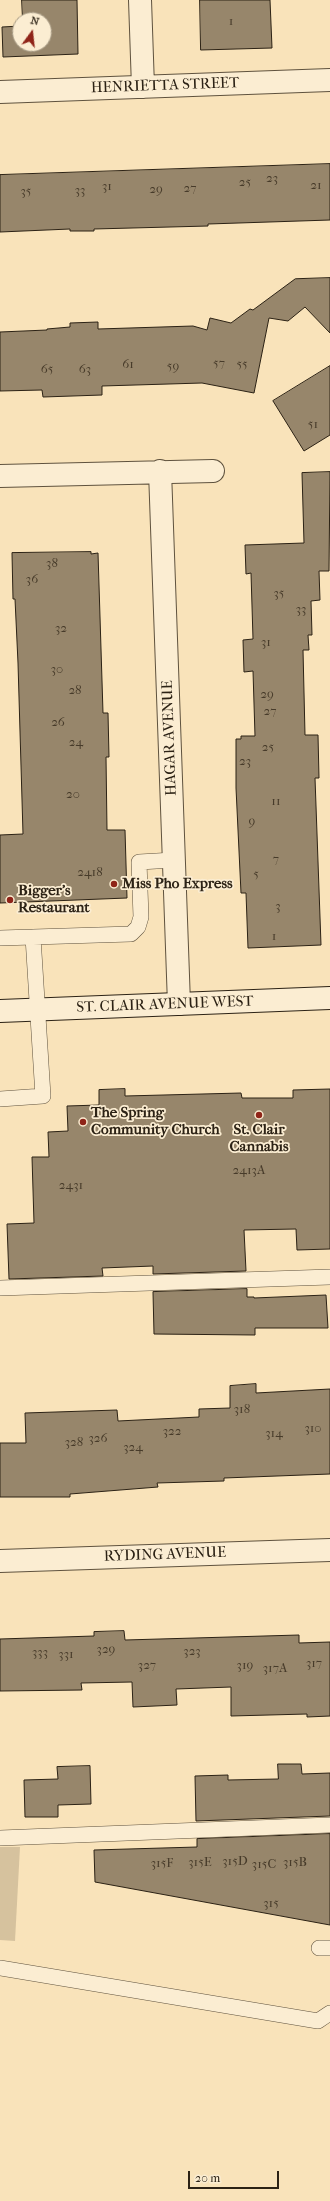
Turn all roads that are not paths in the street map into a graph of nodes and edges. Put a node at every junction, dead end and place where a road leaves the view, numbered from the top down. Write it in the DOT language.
graph roads {
  1 [pos="140,0"];
  2 [pos="330,80"];
  3 [pos="143,87"];
  4 [pos="0,92"];
  5 [pos="160,471"];
  6 [pos="213,471"];
  7 [pos="0,476"];
  8 [pos="174,860"];
  9 [pos="33,937"];
  10 [pos="0,938"];
  11 [pos="330,998"];
  12 [pos="179,1004"];
  13 [pos="38,1010"];
  14 [pos="0,1011"];
  15 [pos="0,1099"];
  16 [pos="330,1276"];
  17 [pos="0,1288"];
  18 [pos="330,1550"];
  19 [pos="0,1561"];
  20 [pos="330,1825"];
  21 [pos="0,1838"];
  22 [pos="0,1968"];
  23 [pos="330,2013"];
  1 -- 3 [label="street"];
  2 -- 3 [label="street, HENRIETTA STREET"];
  3 -- 4 [label="street, HENRIETTA STREET"];
  5 -- 6 [label="street"];
  5 -- 7 [label="street"];
  5 -- 8 [label="street, HAGAR AVENUE"];
  8 -- 9 [label="lane"];
  8 -- 12 [label="street, HAGAR AVENUE"];
  9 -- 10 [label="lane"];
  9 -- 13 [label="lane"];
  11 -- 12 [label="street, ST. CLAIR AVENUE WEST"];
  12 -- 13 [label="street, ST. CLAIR AVENUE WEST"];
  13 -- 14 [label="street, ST. CLAIR AVENUE WEST"];
  13 -- 15 [label="lane"];
  16 -- 17 [label="lane"];
  18 -- 19 [label="street, RYDING AVENUE"];
  20 -- 21 [label="lane"];
  22 -- 23 [label="lane"];
}
